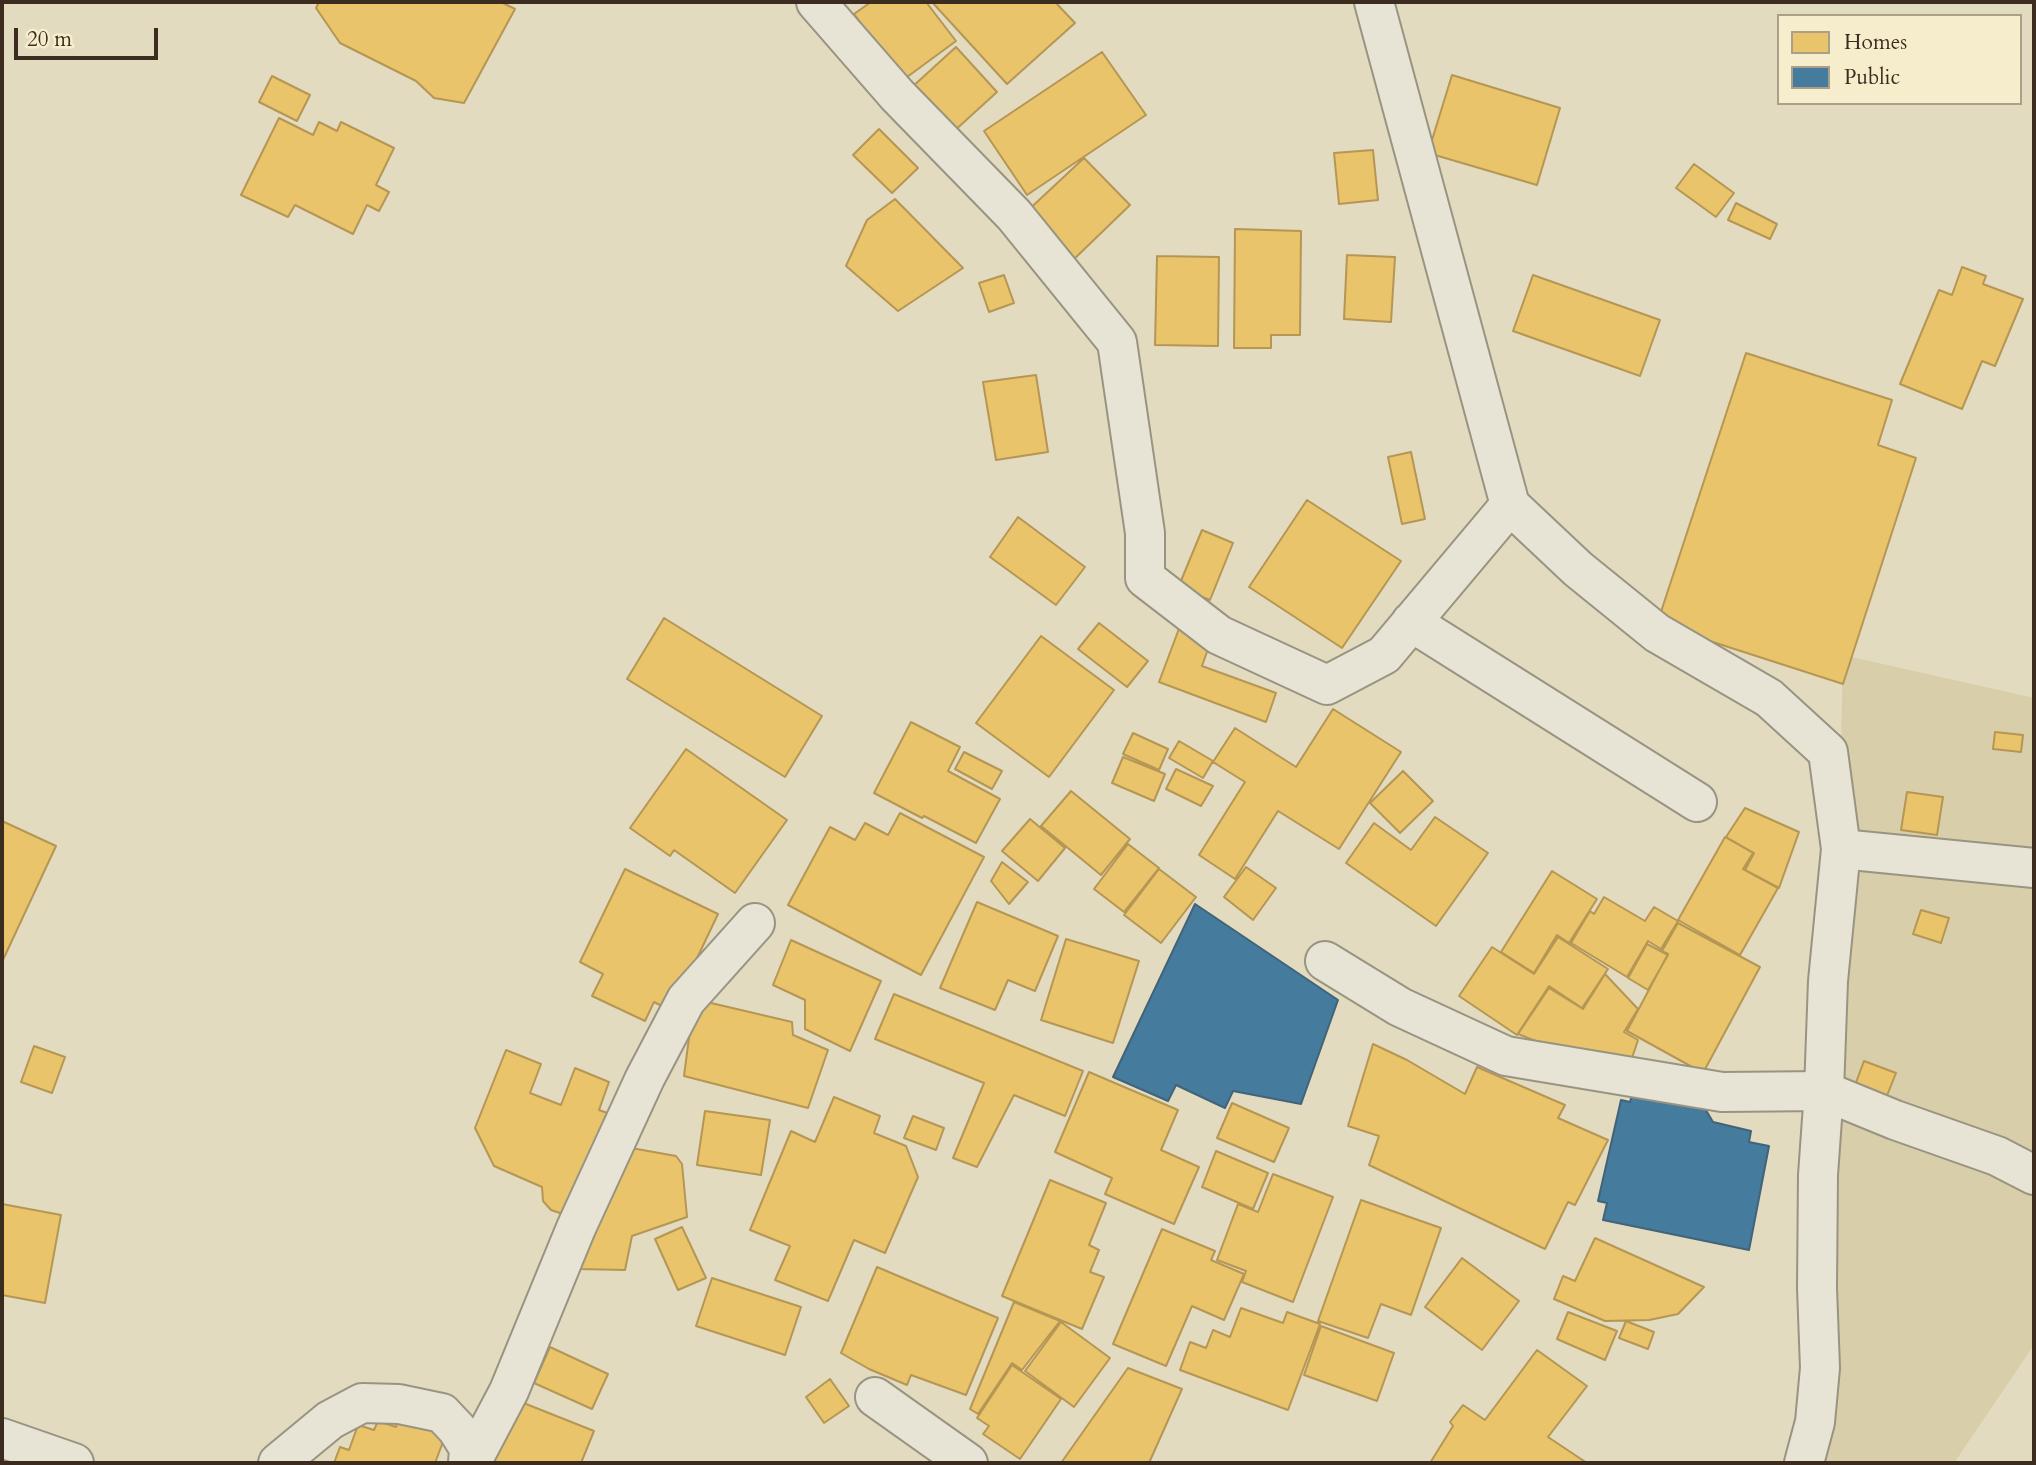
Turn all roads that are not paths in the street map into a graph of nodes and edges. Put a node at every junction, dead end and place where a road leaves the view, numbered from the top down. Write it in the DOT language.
graph roads {
  1 [pos="816,2"];
  2 [pos="1374,2"];
  3 [pos="1510,505"];
  4 [pos="1411,622"];
  5 [pos="1697,803"];
  6 [pos="1841,849"];
  7 [pos="2034,868"];
  8 [pos="755,923"];
  9 [pos="1325,961"];
  10 [pos="1824,1091"];
  11 [pos="2034,1175"];
  12 [pos="874,1397"];
  13 [pos="2,1438"];
  14 [pos="74,1463"];
  15 [pos="278,1463"];
  16 [pos="470,1463"];
  17 [pos="968,1463"];
  18 [pos="1804,1463"];
  1 -- 4 [label="street"];
  2 -- 3 [label="street"];
  3 -- 4 [label="street"];
  3 -- 6 [label="street"];
  4 -- 5 [label="street"];
  6 -- 7 [label="street"];
  6 -- 10 [label="street"];
  8 -- 16 [label="street"];
  9 -- 10 [label="street"];
  10 -- 11 [label="street"];
  10 -- 18 [label="street"];
  12 -- 17 [label="street"];
  13 -- 14 [label="street"];
  15 -- 16 [label="street"];
}
